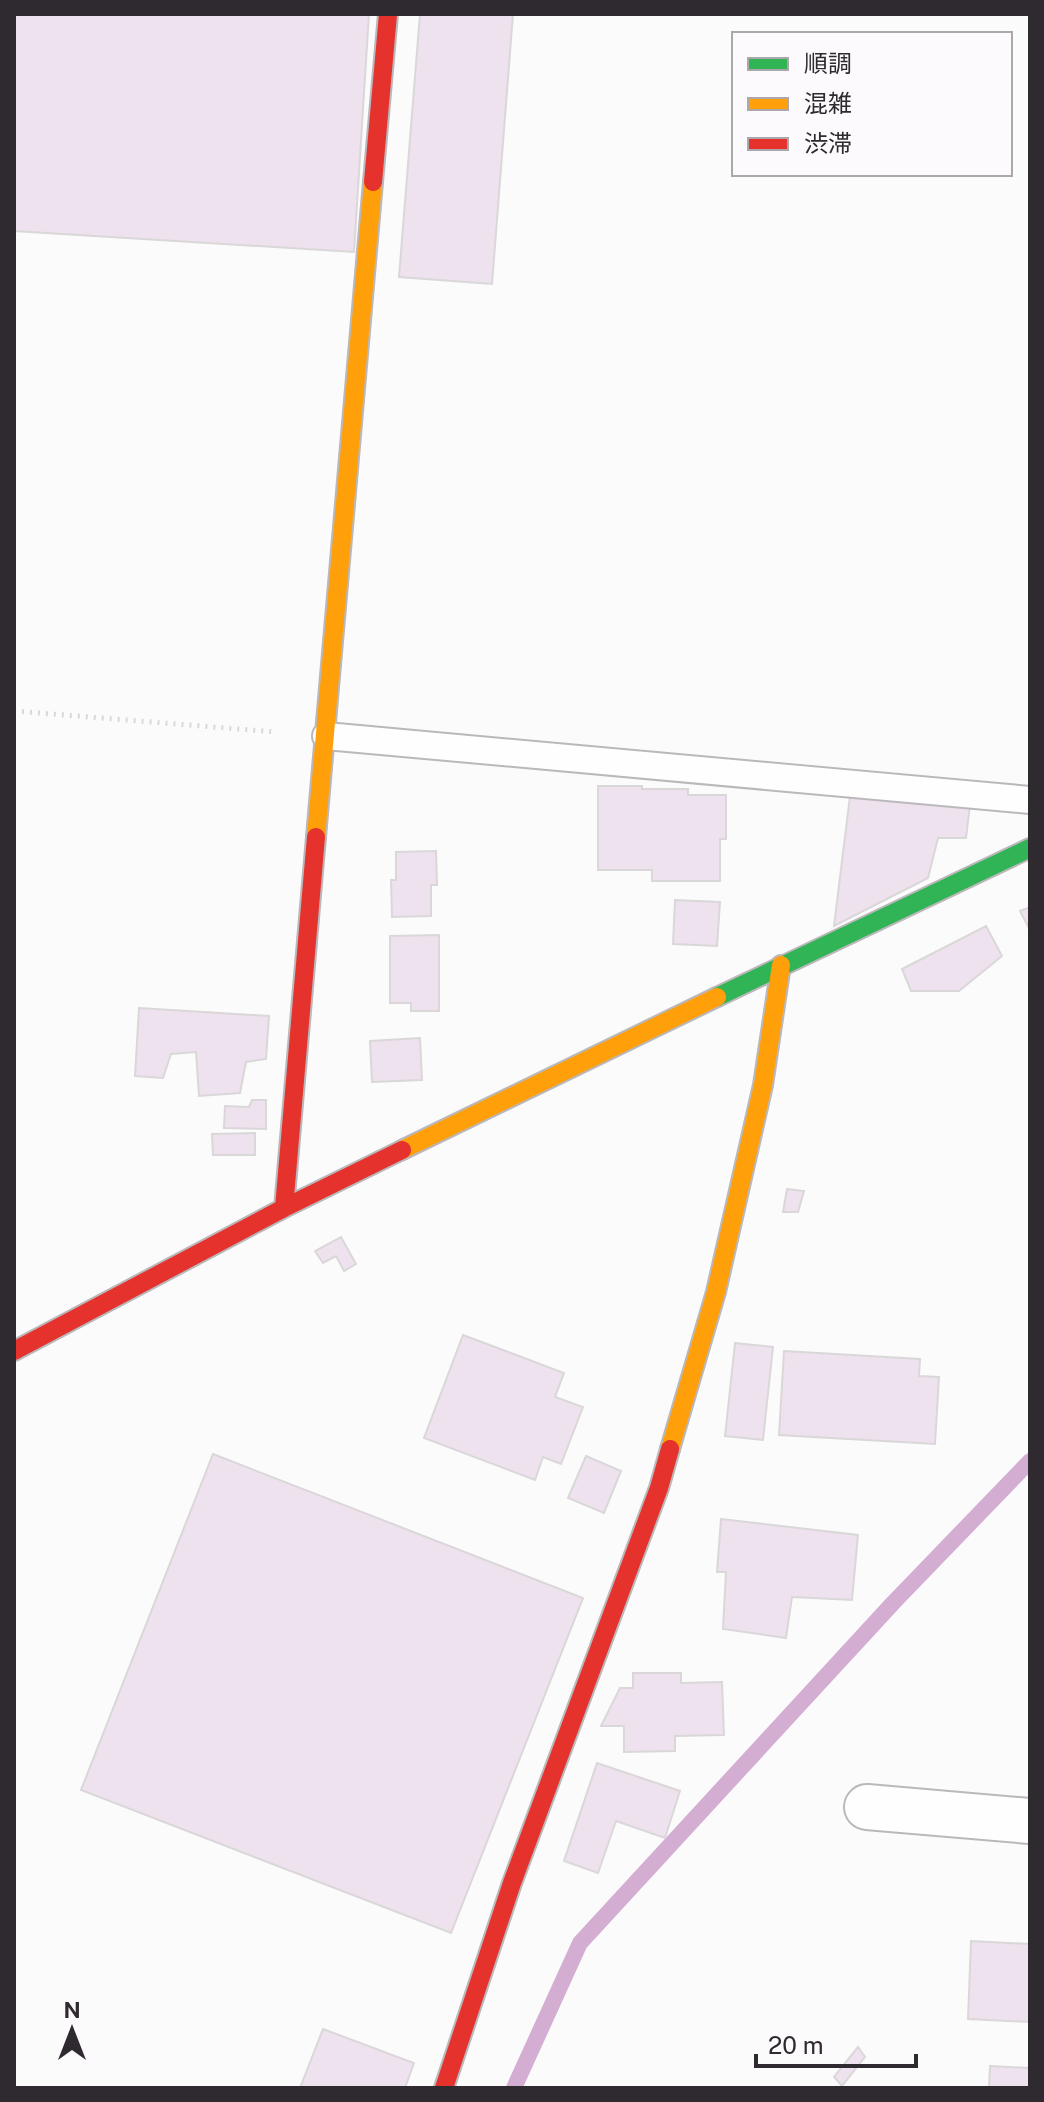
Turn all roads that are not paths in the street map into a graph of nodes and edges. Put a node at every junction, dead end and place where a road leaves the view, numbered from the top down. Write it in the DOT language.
graph roads {
  1 [pos="388,14"];
  2 [pos="326,736"];
  3 [pos="1030,800"];
  4 [pos="1030,848"];
  5 [pos="781,965"];
  6 [pos="284,1208"];
  7 [pos="14,1351"];
  8 [pos="867,1807"];
  9 [pos="1030,1821"];
  10 [pos="444,2088"];
  1 -- 2 [label="street"];
  2 -- 3 [label="lane"];
  2 -- 6 [label="street"];
  4 -- 5 [label="street"];
  5 -- 6 [label="street"];
  5 -- 10 [label="street"];
  6 -- 7 [label="street"];
  8 -- 9 [label="street"];
}
